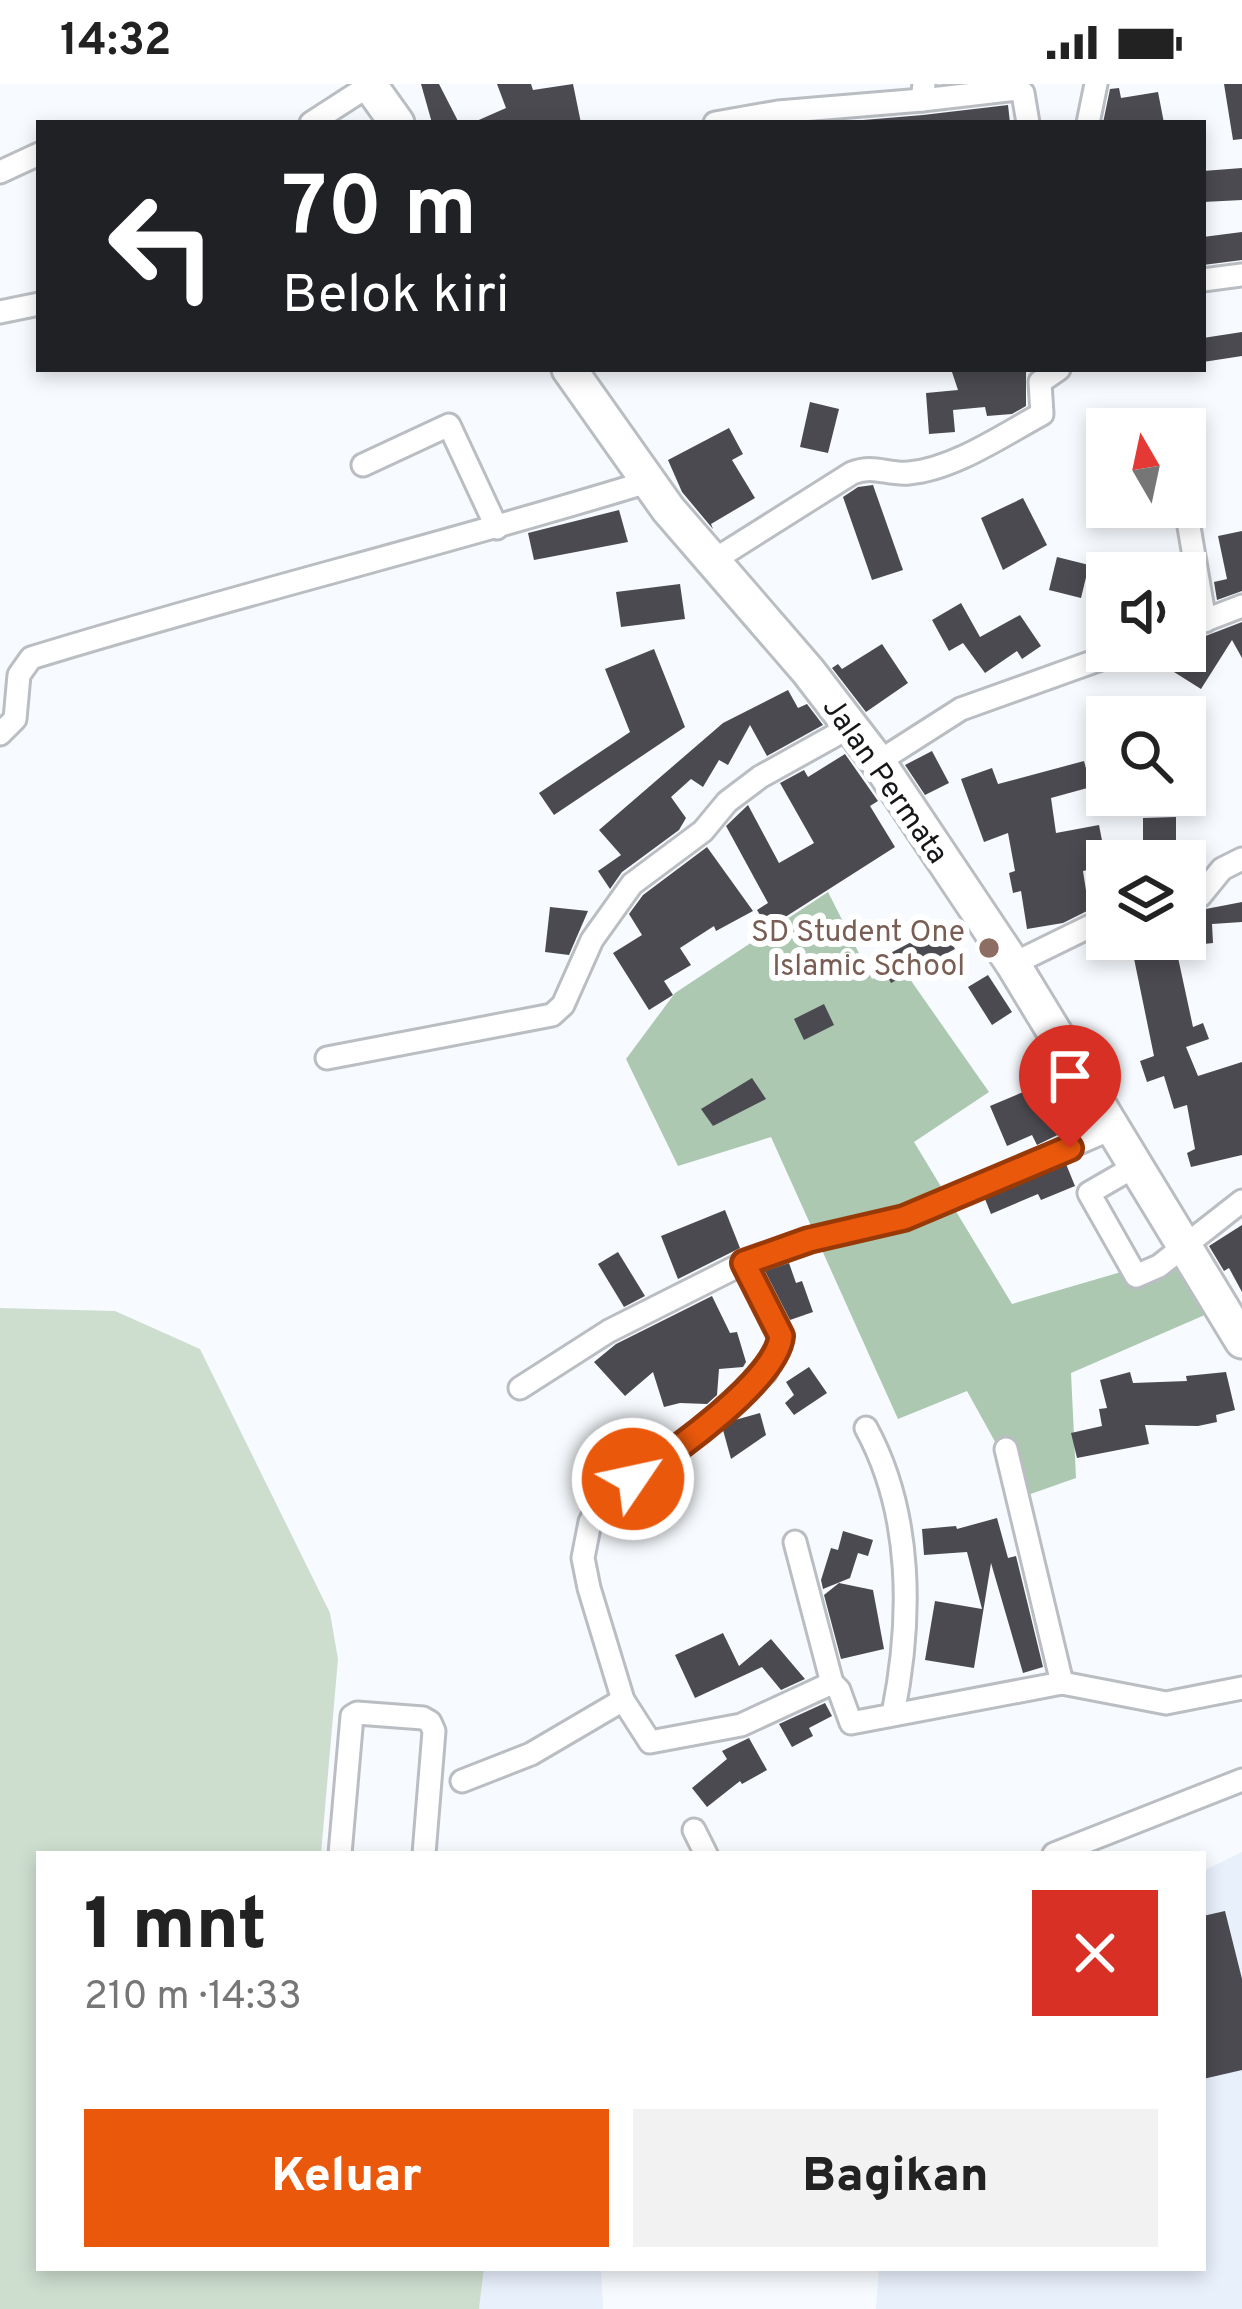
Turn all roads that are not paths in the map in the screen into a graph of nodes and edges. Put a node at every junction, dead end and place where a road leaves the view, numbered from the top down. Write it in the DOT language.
graph roads {
  1 [pos="370,84"];
  2 [pos="1096,84"];
  3 [pos="923,92"];
  4 [pos="316,120"];
  5 [pos="395,120"];
  6 [pos="732,120"];
  7 [pos="1028,120"];
  8 [pos="1089,120"];
  9 [pos="36,155"];
  10 [pos="0,172"];
  11 [pos="1242,275"];
  12 [pos="1206,280"];
  13 [pos="36,305"];
  14 [pos="0,312"];
  15 [pos="571,372"];
  16 [pos="1055,372"];
  17 [pos="362,465"];
  18 [pos="647,482"];
  19 [pos="497,528"];
  20 [pos="711,562"];
  21 [pos="1242,606"];
  22 [pos="1206,620"];
  23 [pos="1086,664"];
  24 [pos="850,727"];
  25 [pos="0,734"];
  26 [pos="878,762"];
  27 [pos="1242,859"];
  28 [pos="1206,889"];
  29 [pos="1086,928"];
  30 [pos="1013,964"];
  31 [pos="327,1058"];
  32 [pos="1111,1129"];
  33 [pos="1134,1167"];
  34 [pos="1242,1201"];
  35 [pos="1184,1244"];
  36 [pos="744,1263"];
  37 [pos="1242,1341"];
  38 [pos="520,1388"];
  39 [pos="866,1428"];
  40 [pos="1006,1449"];
  41 [pos="795,1542"];
  42 [pos="832,1683"];
  43 [pos="1063,1683"];
  44 [pos="1242,1688"];
  45 [pos="623,1700"];
  46 [pos="893,1714"];
  47 [pos="1242,1780"];
  48 [pos="462,1781"];
  49 [pos="694,1830"];
  50 [pos="340,1851"];
  51 [pos="424,1851"];
  52 [pos="704,1851"];
  53 [pos="1062,1851"];
  1 -- 4 [label="street"];
  1 -- 5 [label="main road"];
  2 -- 8 [label="street"];
  3 -- 6 [label="street"];
  3 -- 7 [label="street"];
  9 -- 10 [label="street"];
  11 -- 12 [label="street"];
  13 -- 14 [label="street"];
  15 -- 18 [label="main road, Jalan Permata"];
  16 -- 20 [label="street"];
  17 -- 19 [label="street"];
  18 -- 19 [label="street"];
  18 -- 20 [label="main road, Jalan Permata"];
  19 -- 25 [label="street"];
  20 -- 24 [label="main road, Jalan Permata"];
  21 -- 22 [label="street"];
  23 -- 26 [label="street"];
  24 -- 26 [label="main road, Jalan Permata"];
  24 -- 31 [label="street"];
  26 -- 30 [label="main road, Jalan Permata"];
  27 -- 28 [label="street"];
  29 -- 30 [label="street"];
  30 -- 32 [label="main road, Jalan Permata"];
  32 -- 33 [label="main road, Jalan Permata"];
  32 -- 36 [label="street"];
  33 -- 35 [label="main road, Jalan Permata"];
  33 -- 35 [label="street"];
  34 -- 35 [label="street"];
  35 -- 37 [label="main road, Jalan Permata"];
  36 -- 38 [label="street"];
  36 -- 45 [label="street"];
  39 -- 46 [label="street"];
  40 -- 43 [label="street"];
  41 -- 42 [label="street"];
  42 -- 45 [label="street"];
  42 -- 46 [label="street"];
  43 -- 44 [label="street"];
  43 -- 46 [label="street"];
  45 -- 48 [label="street"];
  47 -- 53 [label="street"];
  49 -- 52 [label="street"];
  50 -- 51 [label="street"];
}
